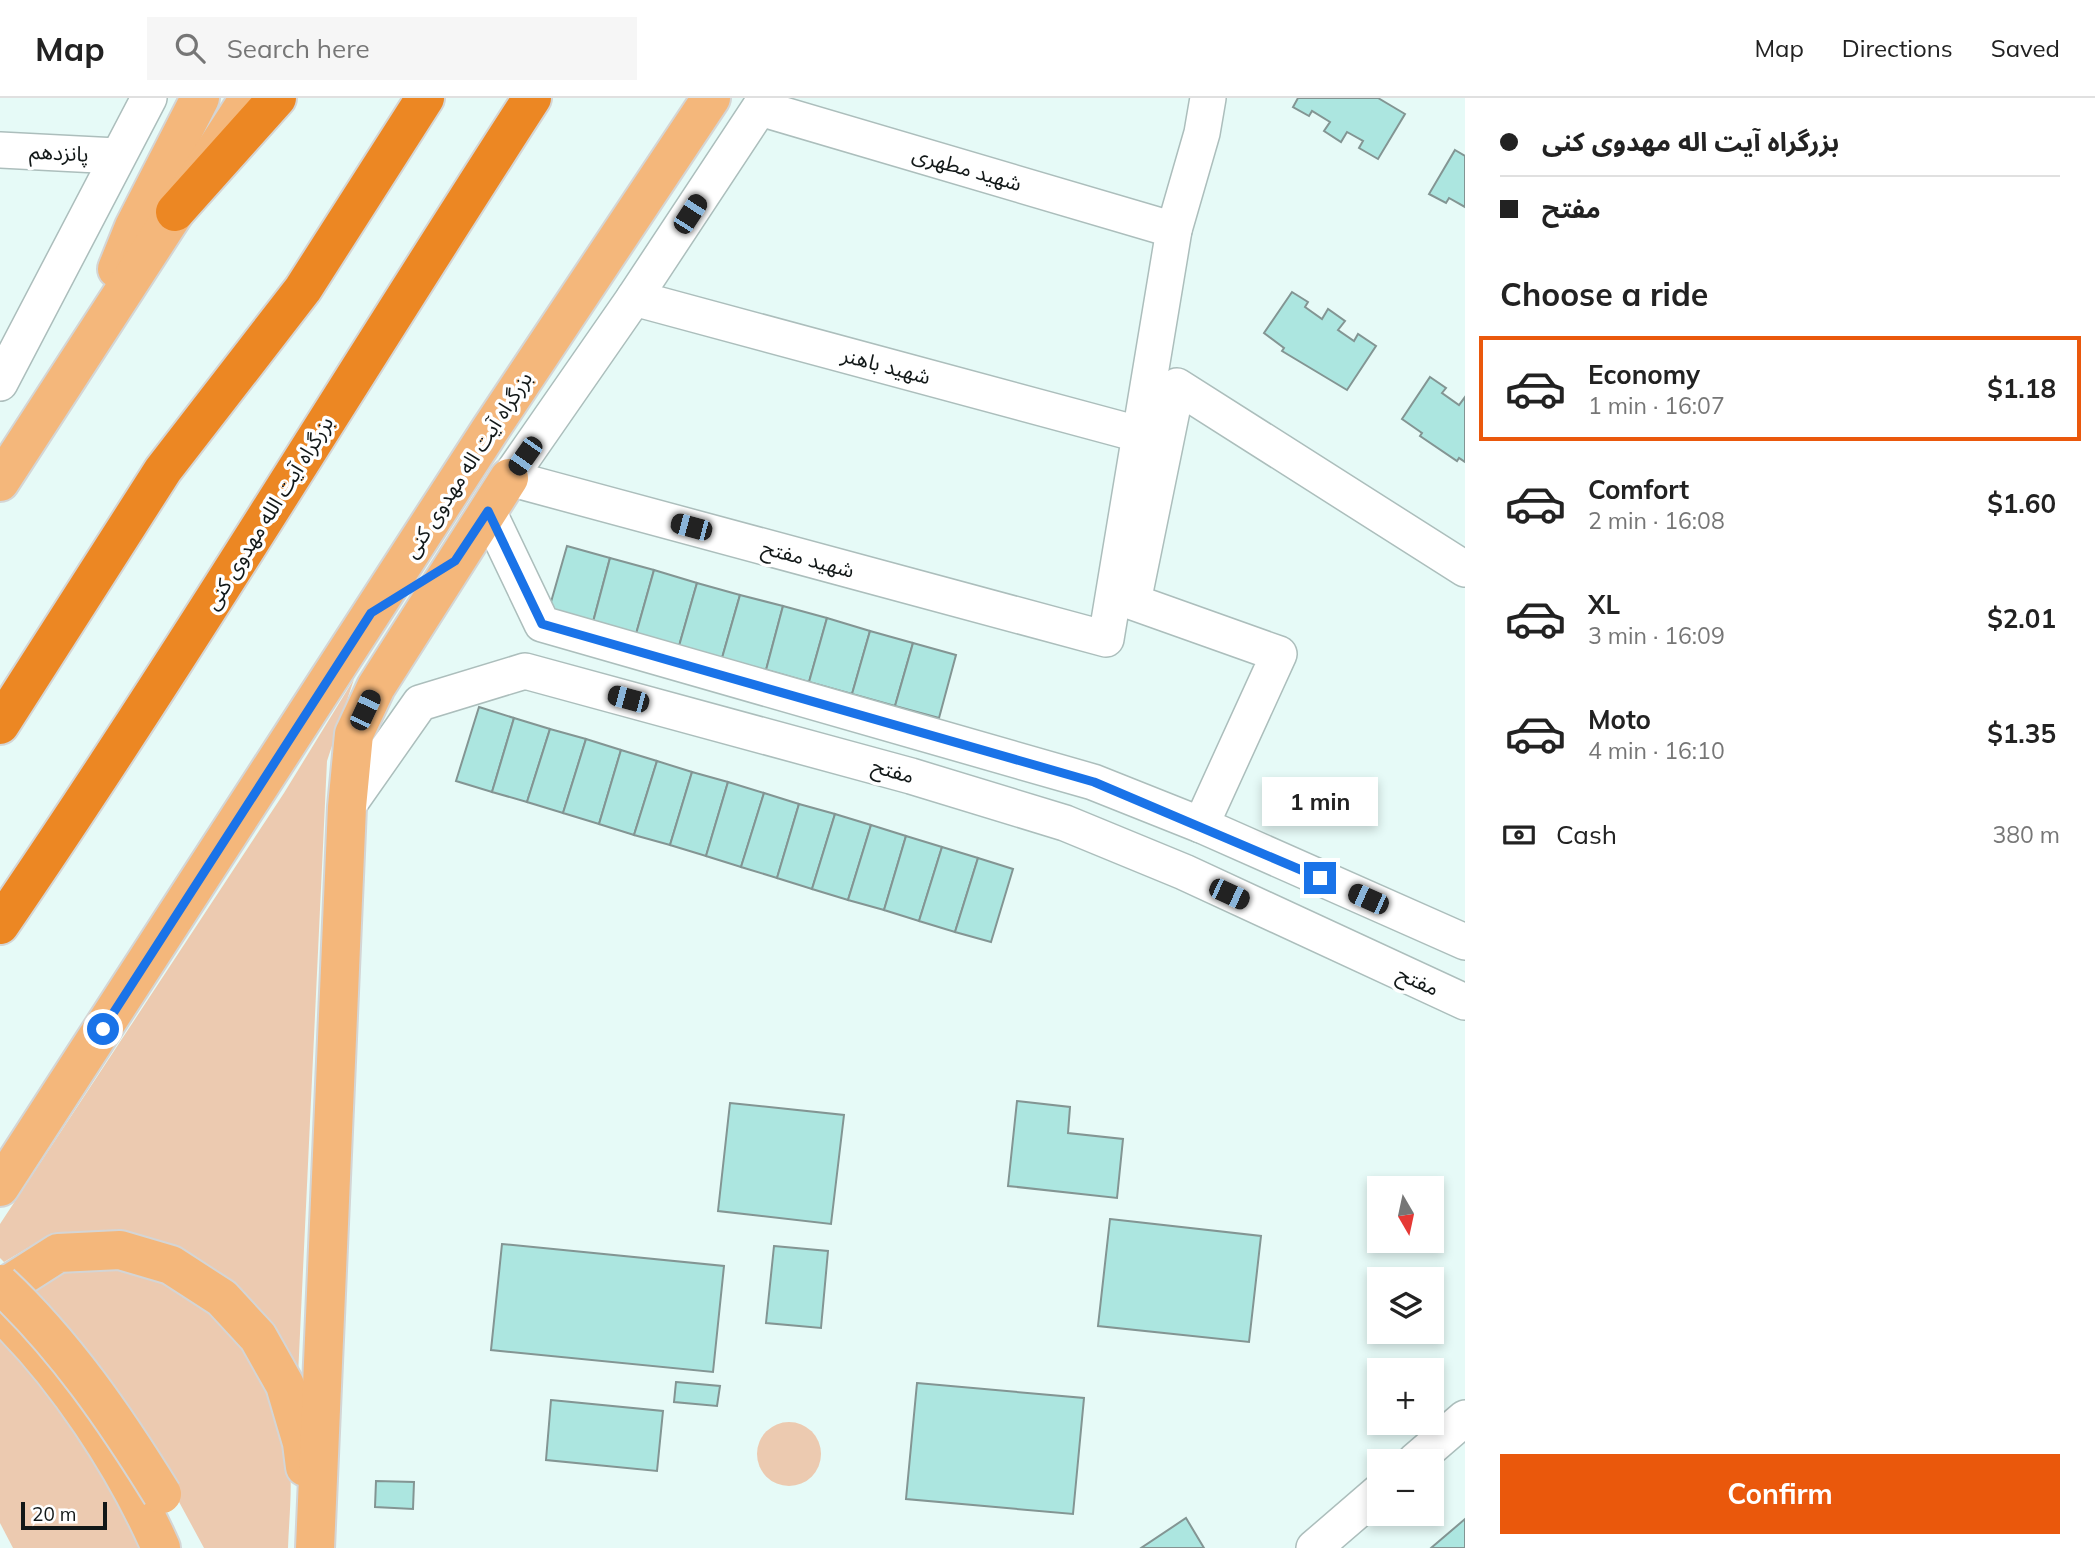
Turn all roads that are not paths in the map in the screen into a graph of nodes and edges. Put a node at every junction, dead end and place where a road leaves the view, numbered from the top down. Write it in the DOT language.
graph roads {
  1 [pos="149,98"];
  2 [pos="200,98"];
  3 [pos="249,98"];
  4 [pos="277,98"];
  5 [pos="425,98"];
  6 [pos="532,98"];
  7 [pos="711,98"];
  8 [pos="1208,98"];
  9 [pos="763,103"];
  10 [pos="0,150"];
  11 [pos="117,156"];
  12 [pos="176,212"];
  13 [pos="1174,230"];
  14 [pos="634,298"];
  15 [pos="78,363"];
  16 [pos="0,382"];
  17 [pos="1138,434"];
  18 [pos="509,478"];
  19 [pos="458,479"];
  20 [pos="0,482"];
  21 [pos="488,511"];
  22 [pos="455,561"];
  23 [pos="1465,569"];
  24 [pos="371,613"];
  25 [pos="0,725"];
  26 [pos="348,807"];
  27 [pos="1201,825"];
  28 [pos="1343,888"];
  29 [pos="0,925"];
  30 [pos="1320,937"];
  31 [pos="1465,942"];
  32 [pos="1465,1002"];
  33 [pos="0,1187"];
  34 [pos="0,1284"];
  35 [pos="0,1290"];
  36 [pos="0,1312"];
  37 [pos="1465,1418"];
  38 [pos="1429,1449"];
  39 [pos="1367,1502"];
  40 [pos="168,1544"];
  41 [pos="316,1545"];
  42 [pos="1314,1548"];
  1 -- 11 [label="street"];
  2 -- 15 [label="main road"];
  3 -- 12 [label="main road"];
  4 -- 12 [label="highway"];
  5 -- 25 [label="highway"];
  6 -- 29 [label="highway, بزرگراه آیت الله مهدوی کنی"];
  7 -- 19 [label="main road, بزرگراه آیت اله مهدوی کنی"];
  8 -- 13 [label="street"];
  9 -- 13 [label="street, شهید مطهری"];
  9 -- 14 [label="street"];
  10 -- 11 [label="street, پانزدهم"];
  11 -- 16 [label="street"];
  12 -- 15 [label="main road"];
  13 -- 17 [label="street"];
  14 -- 17 [label="street, شهید باهنر"];
  14 -- 18 [label="street"];
  15 -- 20 [label="main road"];
  17 -- 18 [label="street, شهید مفتح"];
  18 -- 21 [label="main road"];
  19 -- 22 [label="main road"];
  19 -- 24 [label="main road, بزرگراه آیت اله مهدوی کنی"];
  21 -- 22 [label="main road"];
  21 -- 27 [label="street"];
  22 -- 24 [label="main road"];
  22 -- 26 [label="main road"];
  23 -- 27 [label="street"];
  24 -- 33 [label="main road, بزرگراه آیت اله مهدوی کنی"];
  26 -- 30 [label="street, مفتح"];
  26 -- 41 [label="main road"];
  27 -- 28 [label="street"];
  28 -- 30 [label="street"];
  28 -- 31 [label="street"];
  30 -- 32 [label="street, مفتح"];
  34 -- 40 [label="main road, bridge"];
  35 -- 41 [label="main road"];
  36 -- 40 [label="main road"];
  37 -- 38 [label="street"];
  39 -- 42 [label="street"];
}
